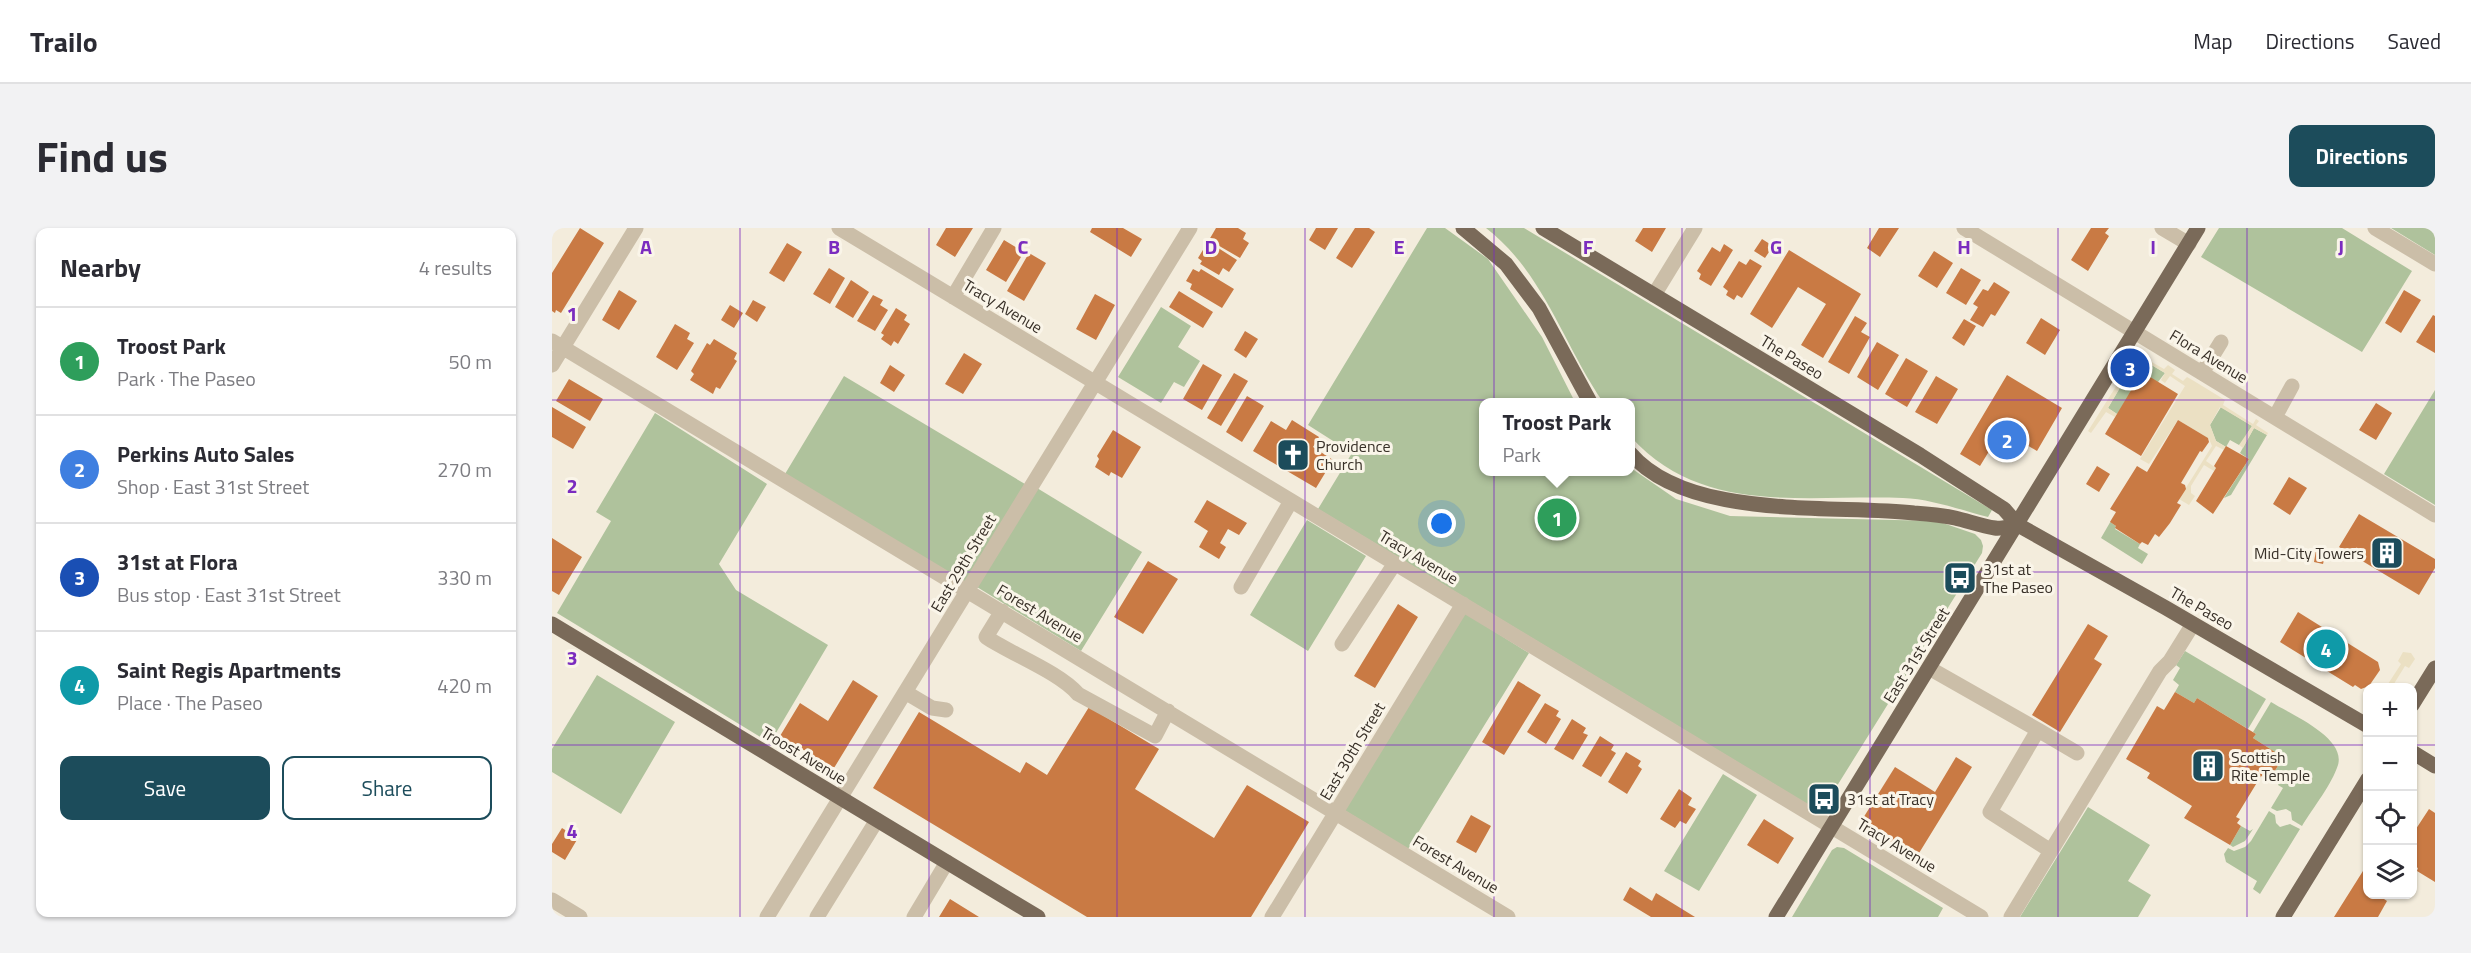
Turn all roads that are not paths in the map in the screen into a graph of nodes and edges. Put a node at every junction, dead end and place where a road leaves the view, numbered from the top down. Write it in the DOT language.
graph roads {
  1 [pos="636,228"];
  2 [pos="839,228"];
  3 [pos="994,228"];
  4 [pos="1190,228"];
  5 [pos="1463,228"];
  6 [pos="1542,228"];
  7 [pos="1695,228"];
  8 [pos="1964,228"];
  9 [pos="2162,228"];
  10 [pos="2198,228"];
  11 [pos="2375,228"];
  12 [pos="2188,244"];
  13 [pos="2435,264"];
  14 [pos="1654,295"];
  15 [pos="953,297"];
  16 [pos="2135,332"];
  17 [pos="2221,342"];
  18 [pos="557,344"];
  19 [pos="552,365"];
  20 [pos="2202,373"];
  21 [pos="1095,382"];
  22 [pos="2292,386"];
  23 [pos="1588,398"];
  24 [pos="2275,417"];
  25 [pos="1635,459"];
  26 [pos="1291,501"];
  27 [pos="2435,515"];
  28 [pos="2018,525"];
  29 [pos="1395,563"];
  30 [pos="1241,586"];
  31 [pos="968,590"];
  32 [pos="1463,604"];
  33 [pos="1002,611"];
  34 [pos="552,624"];
  35 [pos="2193,624"];
  36 [pos="1342,644"];
  37 [pos="1929,668"];
  38 [pos="2435,668"];
  39 [pos="905,692"];
  40 [pos="2417,697"];
  41 [pos="946,710"];
  42 [pos="1168,711"];
  43 [pos="2363,724"];
  44 [pos="2038,730"];
  45 [pos="2077,753"];
  46 [pos="2417,755"];
  47 [pos="2435,766"];
  48 [pos="2363,785"];
  49 [pos="840,798"];
  50 [pos="1335,812"];
  51 [pos="878,820"];
  52 [pos="1832,827"];
  53 [pos="2052,851"];
  54 [pos="947,862"];
  55 [pos="552,900"];
  56 [pos="1971,914"];
  57 [pos="580,917"];
  58 [pos="767,917"];
  59 [pos="817,917"];
  60 [pos="914,917"];
  61 [pos="1038,917"];
  62 [pos="1272,917"];
  63 [pos="1508,917"];
  64 [pos="1776,917"];
  65 [pos="2012,917"];
  66 [pos="2283,917"];
  1 -- 18 [label="street"];
  2 -- 15 [label="street, Tracy Avenue"];
  3 -- 15 [label="street"];
  4 -- 21 [label="street, East 29th Street"];
  5 -- 23 [label="main road"];
  6 -- 14 [label="main road, The Paseo"];
  7 -- 14 [label="street"];
  8 -- 16 [label="street, Flora Avenue"];
  9 -- 12 [label="street"];
  10 -- 12 [label="main road, East 31st Street"];
  11 -- 13 [label="street"];
  12 -- 16 [label="main road, East 31st Street"];
  14 -- 28 [label="main road, The Paseo"];
  15 -- 21 [label="street, Tracy Avenue"];
  16 -- 20 [label="street, Flora Avenue"];
  16 -- 28 [label="main road, East 31st Street"];
  17 -- 20 [label="street"];
  18 -- 19 [label="street"];
  18 -- 31 [label="street, Forest Avenue"];
  20 -- 24 [label="street, Flora Avenue"];
  21 -- 26 [label="street, Tracy Avenue"];
  21 -- 31 [label="street, East 29th Street"];
  22 -- 24 [label="street"];
  24 -- 27 [label="street, Flora Avenue"];
  25 -- 28 [label="main road"];
  26 -- 29 [label="street, Tracy Avenue"];
  26 -- 30 [label="street"];
  28 -- 35 [label="main road, The Paseo"];
  28 -- 37 [label="main road, East 31st Street"];
  29 -- 32 [label="street, Tracy Avenue"];
  29 -- 36 [label="street"];
  31 -- 33 [label="street, Forest Avenue"];
  31 -- 39 [label="street, East 29th Street"];
  32 -- 50 [label="street, East 30th Street"];
  32 -- 52 [label="street, Tracy Avenue"];
  33 -- 42 [label="street, Forest Avenue"];
  33 -- 42 [label="street"];
  34 -- 49 [label="main road, Troost Avenue"];
  35 -- 43 [label="main road, The Paseo"];
  35 -- 53 [label="street"];
  37 -- 44 [label="street"];
  37 -- 52 [label="main road, East 31st Street"];
  38 -- 40 [label="main road"];
  39 -- 41 [label="street"];
  39 -- 49 [label="street, East 29th Street"];
  42 -- 50 [label="street, Forest Avenue"];
  44 -- 45 [label="street"];
  44 -- 53 [label="street"];
  46 -- 47 [label="main road"];
  48 -- 66 [label="main road"];
  49 -- 51 [label="main road, Troost Avenue"];
  49 -- 58 [label="street, East 29th Street"];
  50 -- 62 [label="street, East 30th Street"];
  50 -- 63 [label="street, Forest Avenue"];
  51 -- 54 [label="main road, Troost Avenue"];
  51 -- 59 [label="street"];
  52 -- 56 [label="street, Tracy Avenue"];
  52 -- 64 [label="main road, East 31st Street"];
  53 -- 65 [label="street"];
  54 -- 60 [label="street"];
  54 -- 61 [label="main road, Troost Avenue"];
  55 -- 57 [label="street"];
}
